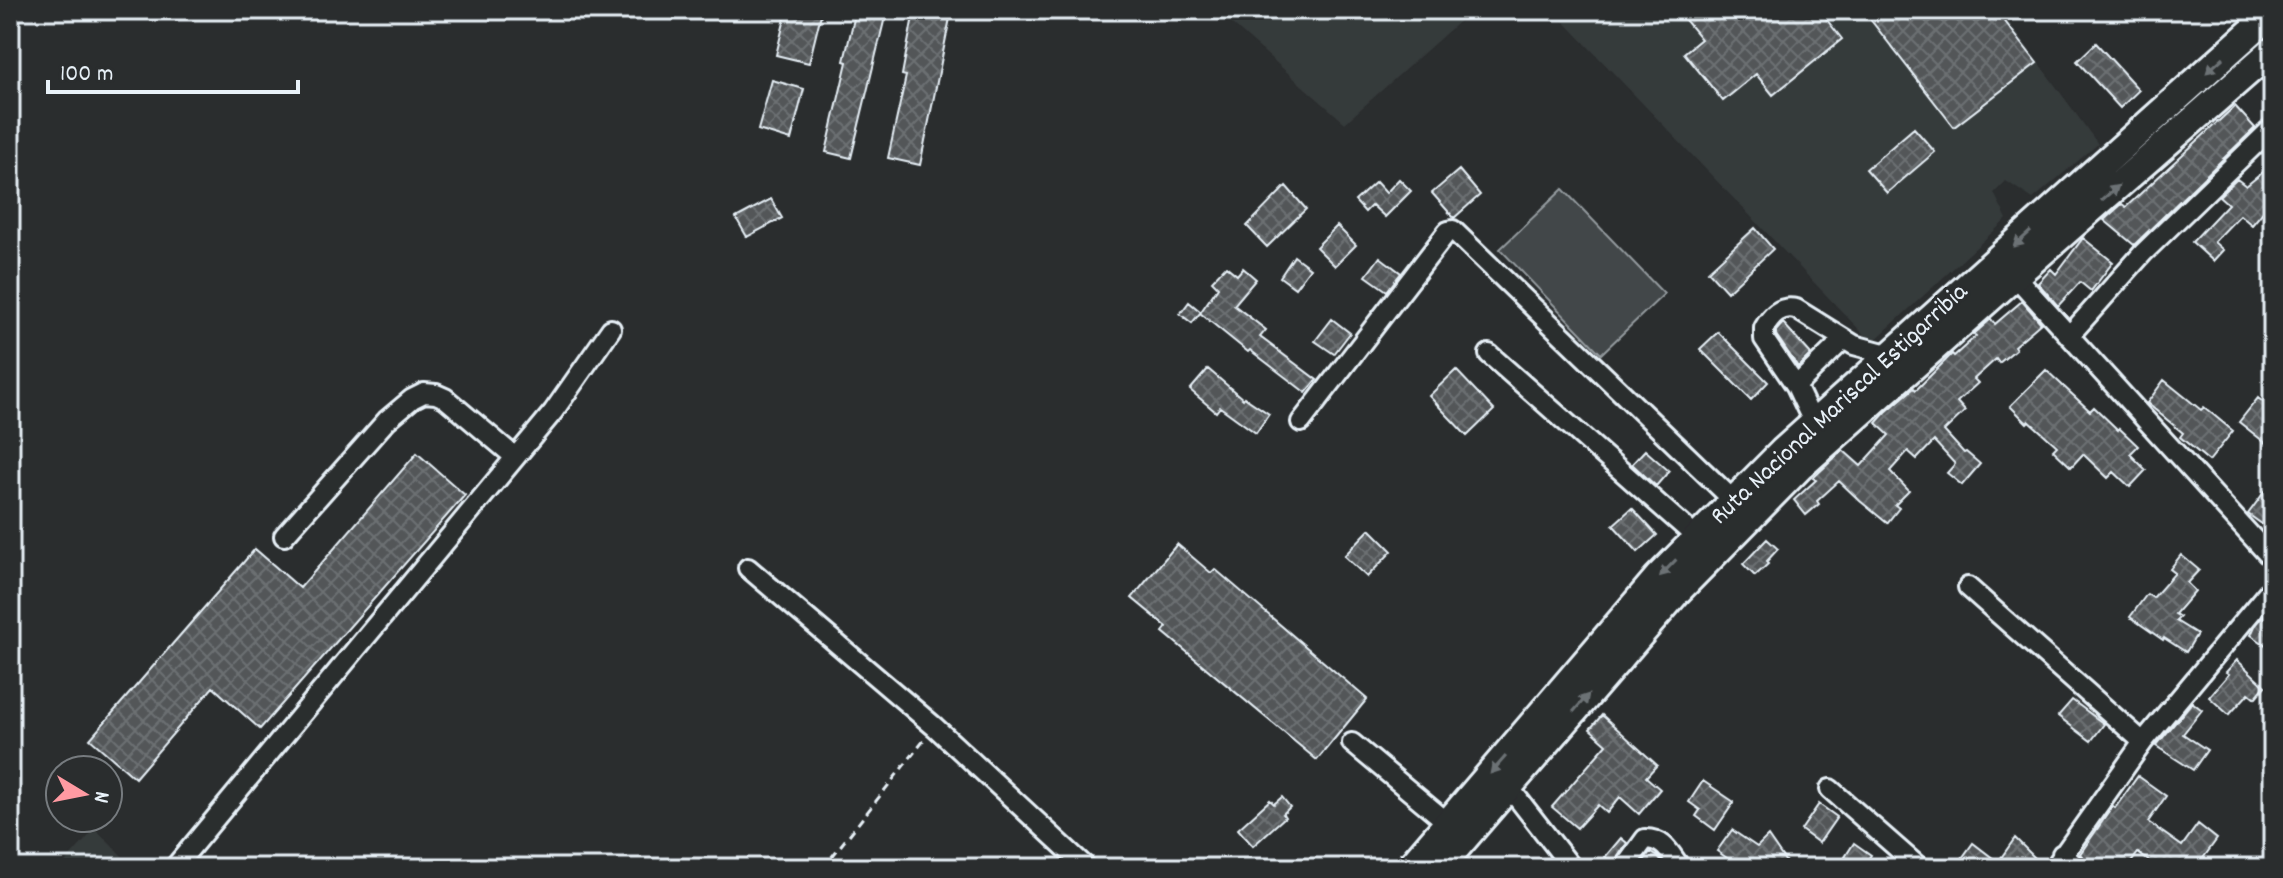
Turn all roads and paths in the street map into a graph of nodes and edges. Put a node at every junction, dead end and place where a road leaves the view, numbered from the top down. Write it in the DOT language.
graph roads {
  1 [pos="2273,12"];
  2 [pos="2273,50"];
  3 [pos="2273,127"];
  4 [pos="2015,276"];
  5 [pos="611,329"];
  6 [pos="2069,336"];
  7 [pos="1844,339"];
  8 [pos="1489,354"];
  9 [pos="1891,355"];
  10 [pos="1796,386"];
  11 [pos="1301,422"];
  12 [pos="1814,424"];
  13 [pos="515,457"];
  14 [pos="1734,501"];
  15 [pos="284,536"];
  16 [pos="1697,538"];
  17 [pos="2273,560"];
  18 [pos="748,568"];
  19 [pos="2273,586"];
  20 [pos="1968,587"];
  21 [pos="935,727"];
  22 [pos="2143,742"];
  23 [pos="1352,743"];
  24 [pos="1508,786"];
  25 [pos="1830,789"];
  26 [pos="1448,823"];
  27 [pos="2058,861"];
  28 [pos="174,868"];
  29 [pos="823,868"];
  30 [pos="1087,868"];
  31 [pos="1409,868"];
  32 [pos="1439,868"];
  33 [pos="1572,868"];
  34 [pos="1624,868"];
  35 [pos="1681,868"];
  36 [pos="1920,868"];
  37 [pos="2078,868"];
  1 -- 9 [label="highway, Ruta Nacional Mariscal Estigarribia, one-way"];
  4 -- 2 [label="highway, Ruta Nacional Mariscal Estigarribia, one-way"];
  3 -- 6 [label="street"];
  4 -- 6 [label="street"];
  24 -- 4 [label="highway, Ruta Nacional Mariscal Estigarribia, one-way"];
  5 -- 13 [label="street"];
  6 -- 17 [label="street"];
  7 -- 9 [label="street"];
  7 -- 10 [label="street"];
  7 -- 10 [label="street"];
  8 -- 16 [label="street"];
  9 -- 12 [label="highway, Ruta Nacional Mariscal Estigarribia"];
  10 -- 12 [label="street"];
  11 -- 14 [label="street"];
  12 -- 14 [label="highway, Ruta Nacional Mariscal Estigarribia"];
  13 -- 15 [label="street"];
  13 -- 28 [label="street"];
  14 -- 16 [label="highway, Ruta Nacional Mariscal Estigarribia"];
  16 -- 26 [label="highway, Ruta Nacional Mariscal Estigarribia, one-way"];
  18 -- 21 [label="street"];
  19 -- 22 [label="street"];
  20 -- 22 [label="street"];
  21 -- 29 [label="path"];
  21 -- 30 [label="street"];
  22 -- 27 [label="street"];
  23 -- 26 [label="street"];
  24 -- 32 [label="highway, Ruta Nacional Mariscal Estigarribia"];
  24 -- 33 [label="street"];
  25 -- 36 [label="street"];
  26 -- 31 [label="highway, Ruta Nacional Mariscal Estigarribia"];
  27 -- 37 [label="street"];
  34 -- 35 [label="street"];
}
